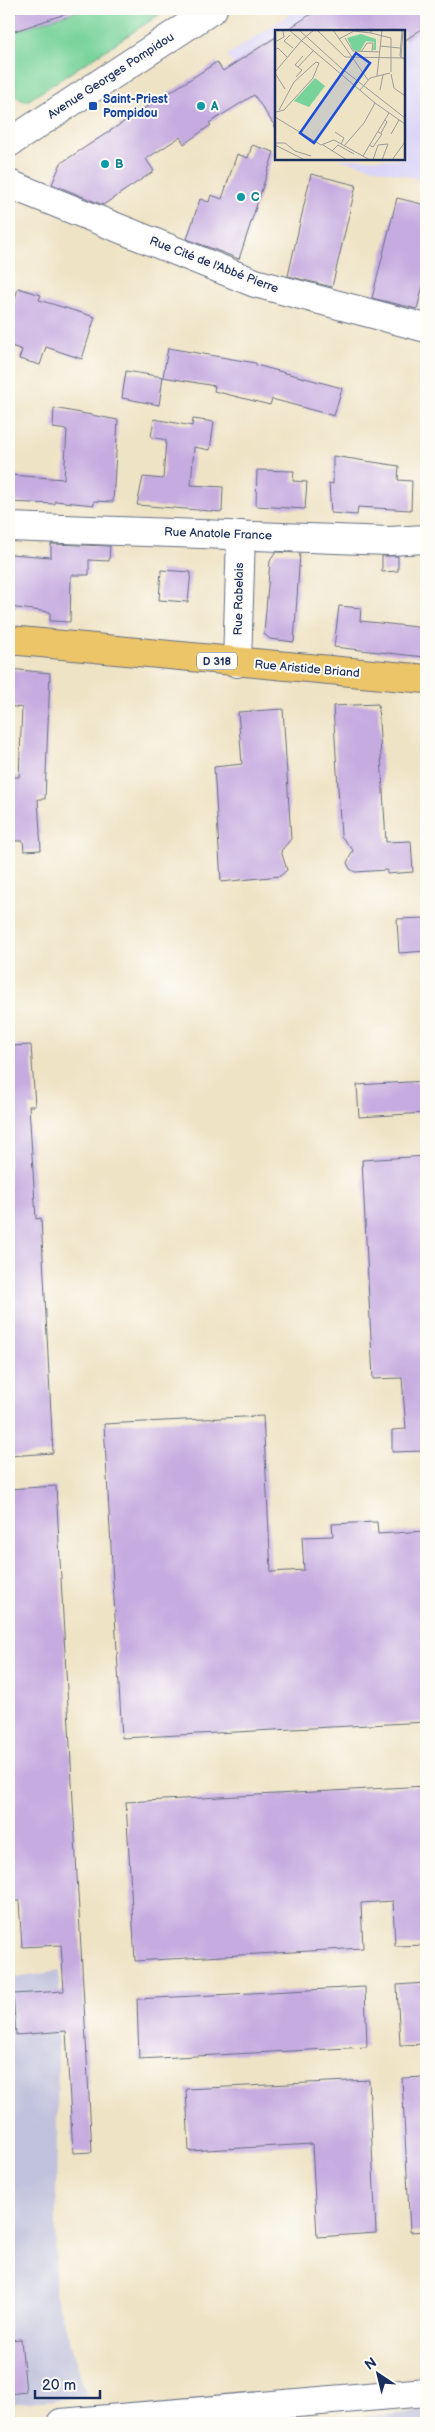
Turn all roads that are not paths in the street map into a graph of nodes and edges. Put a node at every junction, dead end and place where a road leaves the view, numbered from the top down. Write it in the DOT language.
graph roads {
  1 [pos="212,9"];
  2 [pos="9,143"];
  3 [pos="9,184"];
  4 [pos="426,328"];
  5 [pos="9,527"];
  6 [pos="241,535"];
  7 [pos="426,538"];
  8 [pos="9,640"];
  9 [pos="238,663"];
  10 [pos="426,679"];
  11 [pos="426,2392"];
  12 [pos="60,2423"];
  1 -- 2 [label="street, Avenue Georges Pompidou"];
  3 -- 4 [label="street, Rue Cité de l'Abbé Pierre"];
  5 -- 6 [label="street, Rue Anatole France"];
  6 -- 7 [label="street, Rue Anatole France"];
  6 -- 9 [label="street, Rue Rabelais"];
  8 -- 9 [label="main road, Rue Aristide Briand / D 318"];
  9 -- 10 [label="main road, Rue Aristide Briand / D 318"];
  11 -- 12 [label="street"];
}
